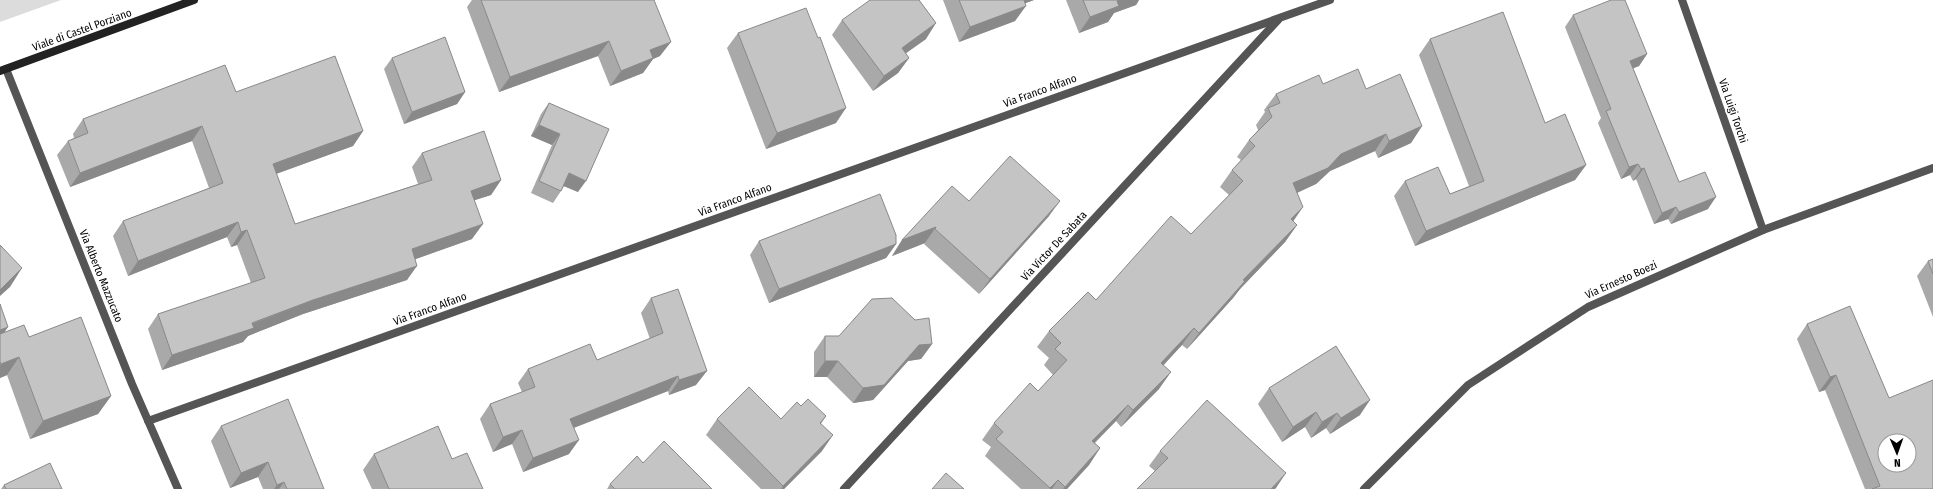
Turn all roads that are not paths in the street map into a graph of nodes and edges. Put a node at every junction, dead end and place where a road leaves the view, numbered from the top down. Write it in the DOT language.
graph roads {
  1 [pos="194,0"];
  2 [pos="1330,0"];
  3 [pos="1682,0"];
  4 [pos="1280,18"];
  5 [pos="3,70"];
  6 [pos="1933,168"];
  7 [pos="1763,230"];
  8 [pos="148,421"];
  9 [pos="178,489"];
  10 [pos="844,489"];
  11 [pos="1364,489"];
  1 -- 5 [label="street, Viale di Castel Porziano"];
  2 -- 4 [label="street, Via Franco Alfano"];
  3 -- 7 [label="street, Via Luigi Torchi"];
  4 -- 8 [label="street, Via Franco Alfano"];
  4 -- 10 [label="street, Via Victor De Sabata"];
  5 -- 8 [label="street, Via Alberto Mazzucato"];
  6 -- 7 [label="street, Via Ernesto Boezi"];
  7 -- 11 [label="street, Via Ernesto Boezi"];
  8 -- 9 [label="street, Via Alberto Mazzucato"];
}
